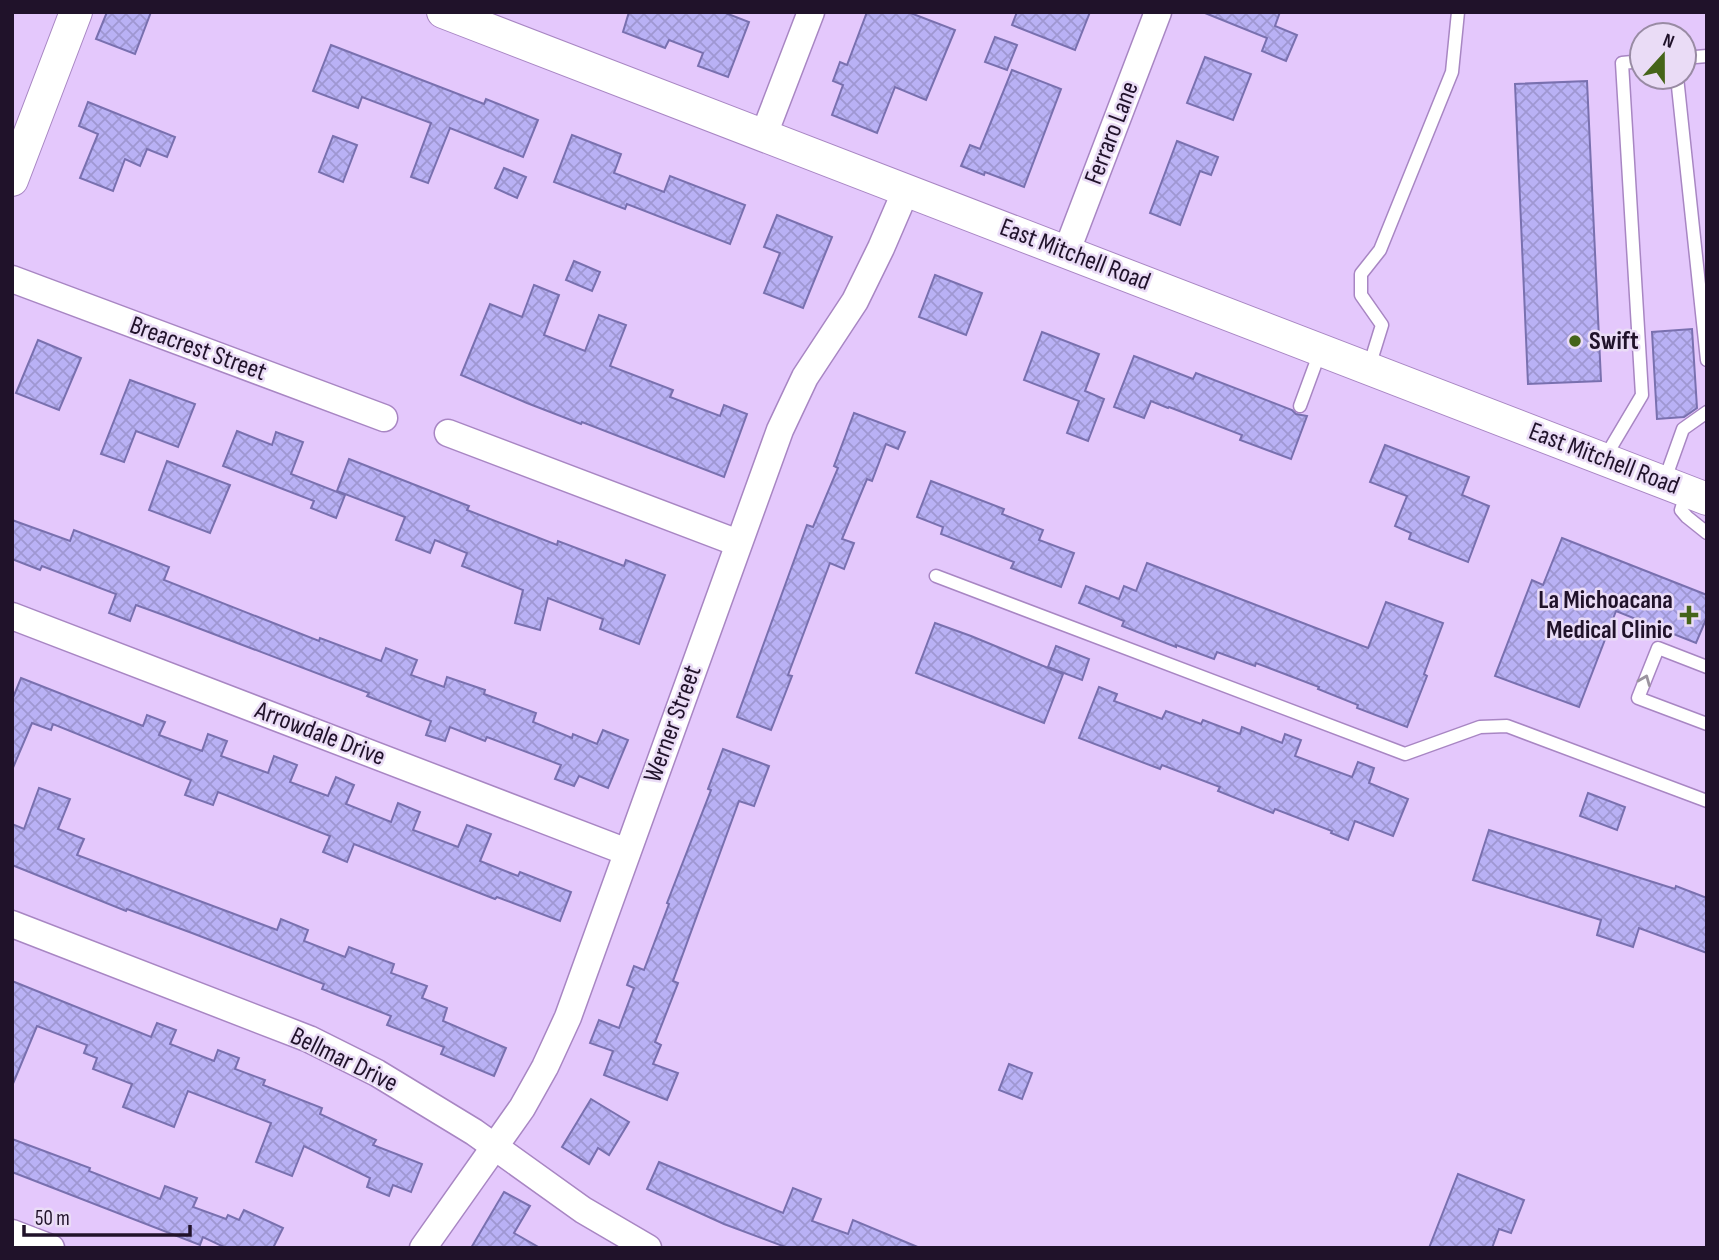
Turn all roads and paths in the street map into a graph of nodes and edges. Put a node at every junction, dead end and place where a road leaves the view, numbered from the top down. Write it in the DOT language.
graph roads {
  1 [pos="76,12"];
  2 [pos="811,12"];
  3 [pos="1158,12"];
  4 [pos="1458,12"];
  5 [pos="454,14"];
  6 [pos="1628,62"];
  7 [pos="1679,91"];
  8 [pos="763,137"];
  9 [pos="12,180"];
  10 [pos="905,190"];
  11 [pos="1707,229"];
  12 [pos="1693,231"];
  13 [pos="1066,253"];
  14 [pos="12,279"];
  15 [pos="1705,325"];
  16 [pos="1321,349"];
  17 [pos="1707,360"];
  18 [pos="1369,368"];
  19 [pos="1300,406"];
  20 [pos="1707,412"];
  21 [pos="384,418"];
  22 [pos="448,433"];
  23 [pos="1604,459"];
  24 [pos="1686,491"];
  25 [pos="1707,533"];
  26 [pos="737,543"];
  27 [pos="936,576"];
  28 [pos="12,616"];
  29 [pos="1707,667"];
  30 [pos="1707,724"];
  31 [pos="1707,801"];
  32 [pos="627,852"];
  33 [pos="12,924"];
  34 [pos="495,1147"];
  35 [pos="12,1233"];
  36 [pos="51,1248"];
  37 [pos="423,1248"];
  38 [pos="648,1248"];
  1 -- 9 [label="street"];
  2 -- 8 [label="street"];
  3 -- 13 [label="street, Ferraro Lane"];
  4 -- 18 [label="lane"];
  5 -- 8 [label="street, East Mitchell Road"];
  6 -- 23 [label="lane"];
  7 -- 12 [label="lane"];
  8 -- 10 [label="street, East Mitchell Road"];
  10 -- 13 [label="street, East Mitchell Road"];
  10 -- 26 [label="street, Werner Street"];
  11 -- 12 [label="lane"];
  12 -- 15 [label="lane"];
  13 -- 16 [label="street, East Mitchell Road"];
  14 -- 21 [label="street, Breacrest Street"];
  15 -- 17 [label="lane"];
  16 -- 18 [label="street, East Mitchell Road"];
  16 -- 19 [label="lane"];
  18 -- 23 [label="street, East Mitchell Road"];
  20 -- 24 [label="lane"];
  22 -- 26 [label="street"];
  23 -- 24 [label="street, East Mitchell Road"];
  24 -- 25 [label="lane"];
  26 -- 32 [label="street, Werner Street"];
  27 -- 31 [label="lane"];
  28 -- 32 [label="street, Arrowdale Drive"];
  30 -- 29 [label="lane, one-way"];
  32 -- 34 [label="street, Werner Street"];
  33 -- 34 [label="street, Bellmar Drive"];
  34 -- 37 [label="street, Werner Street"];
  34 -- 38 [label="street, Bellmar Drive"];
  35 -- 36 [label="street"];
}
